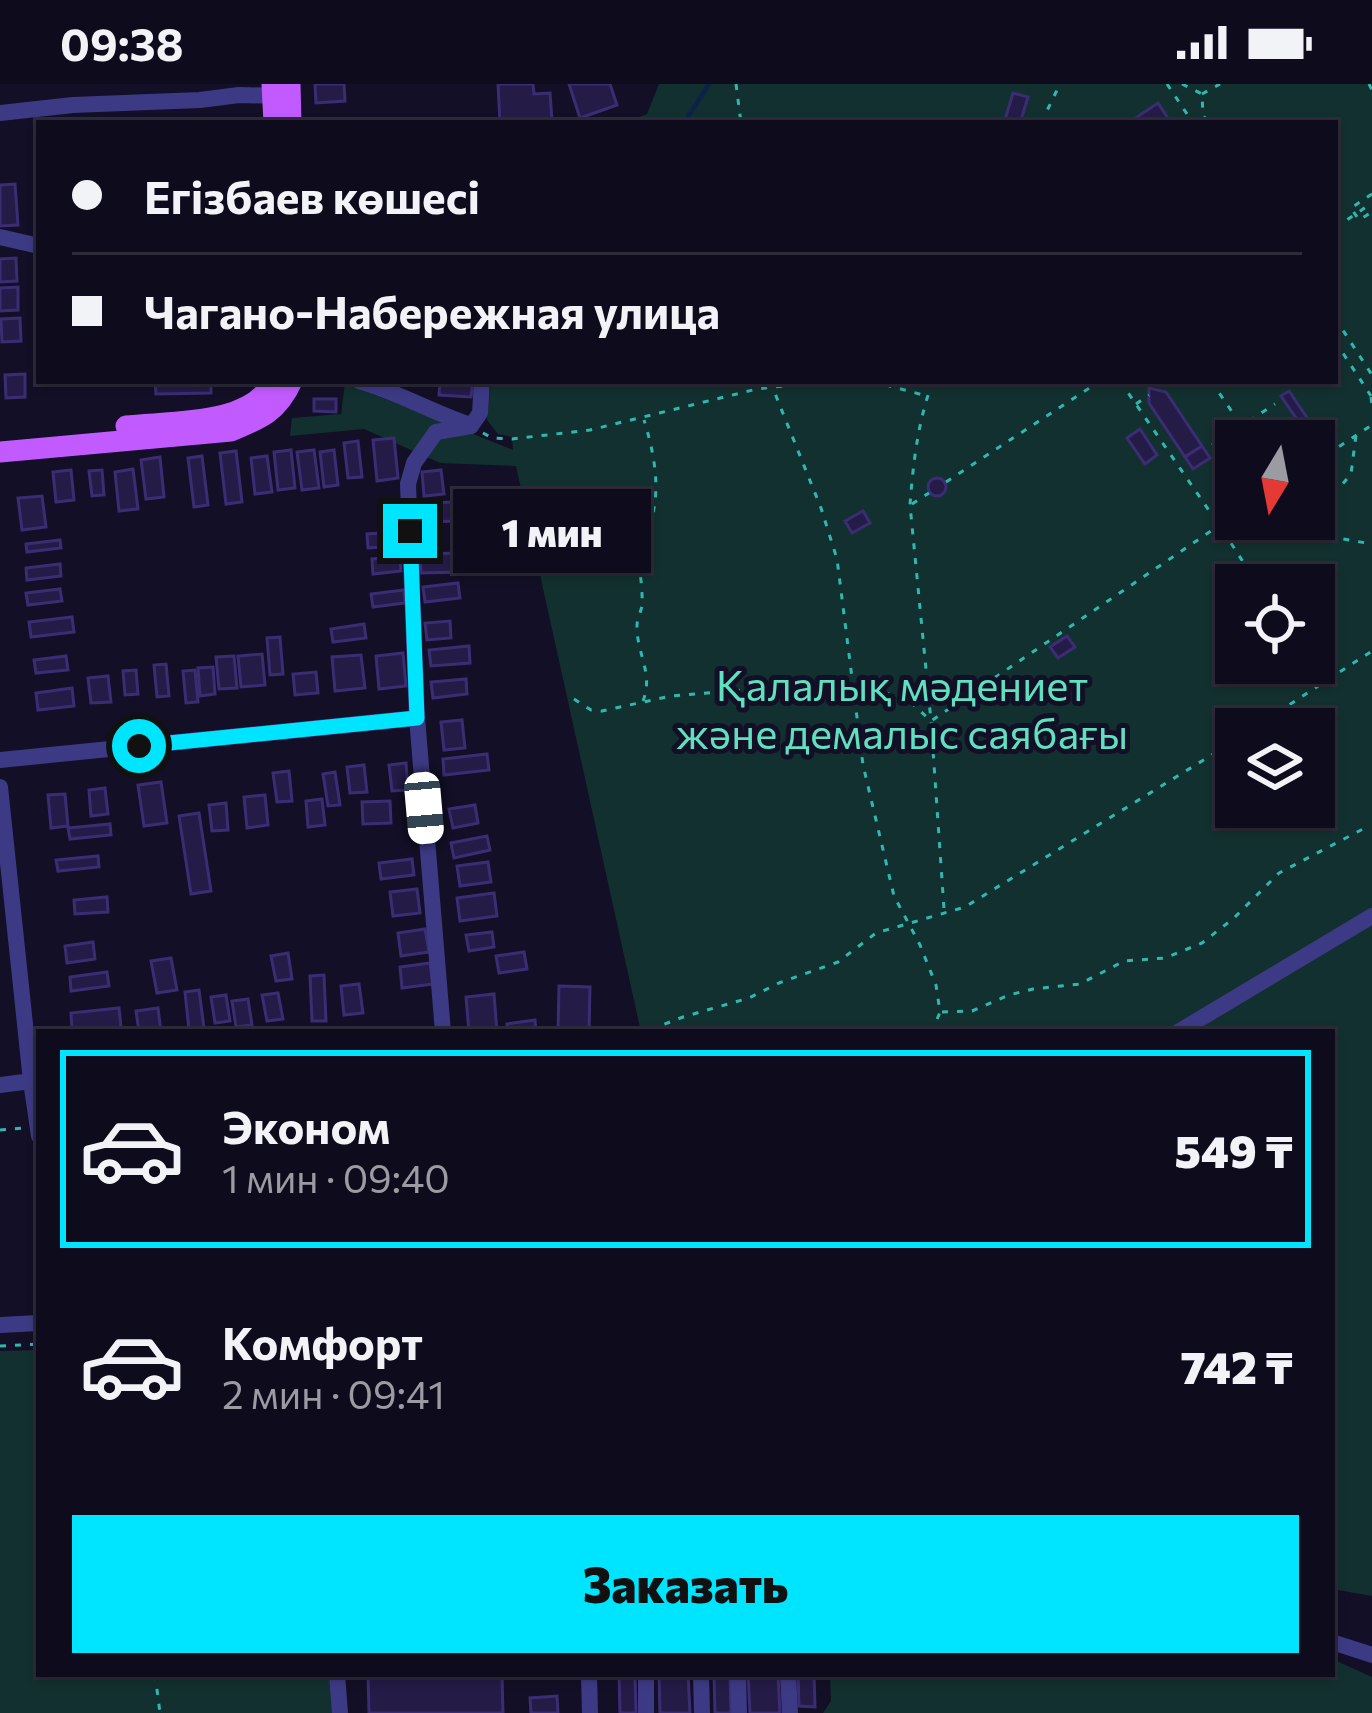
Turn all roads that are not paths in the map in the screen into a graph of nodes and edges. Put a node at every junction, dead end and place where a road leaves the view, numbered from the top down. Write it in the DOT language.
graph roads {
  1 [pos="281,90"];
  2 [pos="0,113"];
  3 [pos="275,120"];
  4 [pos="290,120"];
  5 [pos="0,237"];
  6 [pos="36,245"];
  7 [pos="291,384"];
  8 [pos="366,384"];
  9 [pos="482,384"];
  10 [pos="270,388"];
  11 [pos="471,426"];
  12 [pos="0,440"];
  13 [pos="0,452"];
  14 [pos="417,718"];
  15 [pos="0,760"];
  16 [pos="0,787"];
  17 [pos="1372,916"];
  18 [pos="443,1029"];
  19 [pos="1183,1029"];
  20 [pos="35,1081"];
  21 [pos="0,1084"];
  22 [pos="36,1323"];
  23 [pos="0,1325"];
  24 [pos="1335,1643"];
  25 [pos="1372,1654"];
  26 [pos="337,1677"];
  27 [pos="590,1677"];
  28 [pos="646,1677"];
  29 [pos="701,1677"];
  30 [pos="738,1677"];
  31 [pos="788,1677"];
  32 [pos="340,1713"];
  33 [pos="590,1713"];
  34 [pos="646,1713"];
  35 [pos="702,1713"];
  36 [pos="739,1713"];
  37 [pos="790,1713"];
  1 -- 2 [label="street"];
  1 -- 3 [label="main road"];
  1 -- 4 [label="main road"];
  5 -- 6 [label="street"];
  7 -- 13 [label="main road"];
  8 -- 11 [label="street"];
  9 -- 11 [label="street"];
  10 -- 12 [label="main road"];
  11 -- 14 [label="street"];
  14 -- 15 [label="street"];
  14 -- 18 [label="street"];
  16 -- 20 [label="street"];
  17 -- 19 [label="street"];
  20 -- 21 [label="street"];
  22 -- 23 [label="street"];
  24 -- 25 [label="street"];
  26 -- 32 [label="street"];
  27 -- 33 [label="street"];
  28 -- 34 [label="street"];
  29 -- 35 [label="street"];
  30 -- 36 [label="street"];
  31 -- 37 [label="street"];
}
